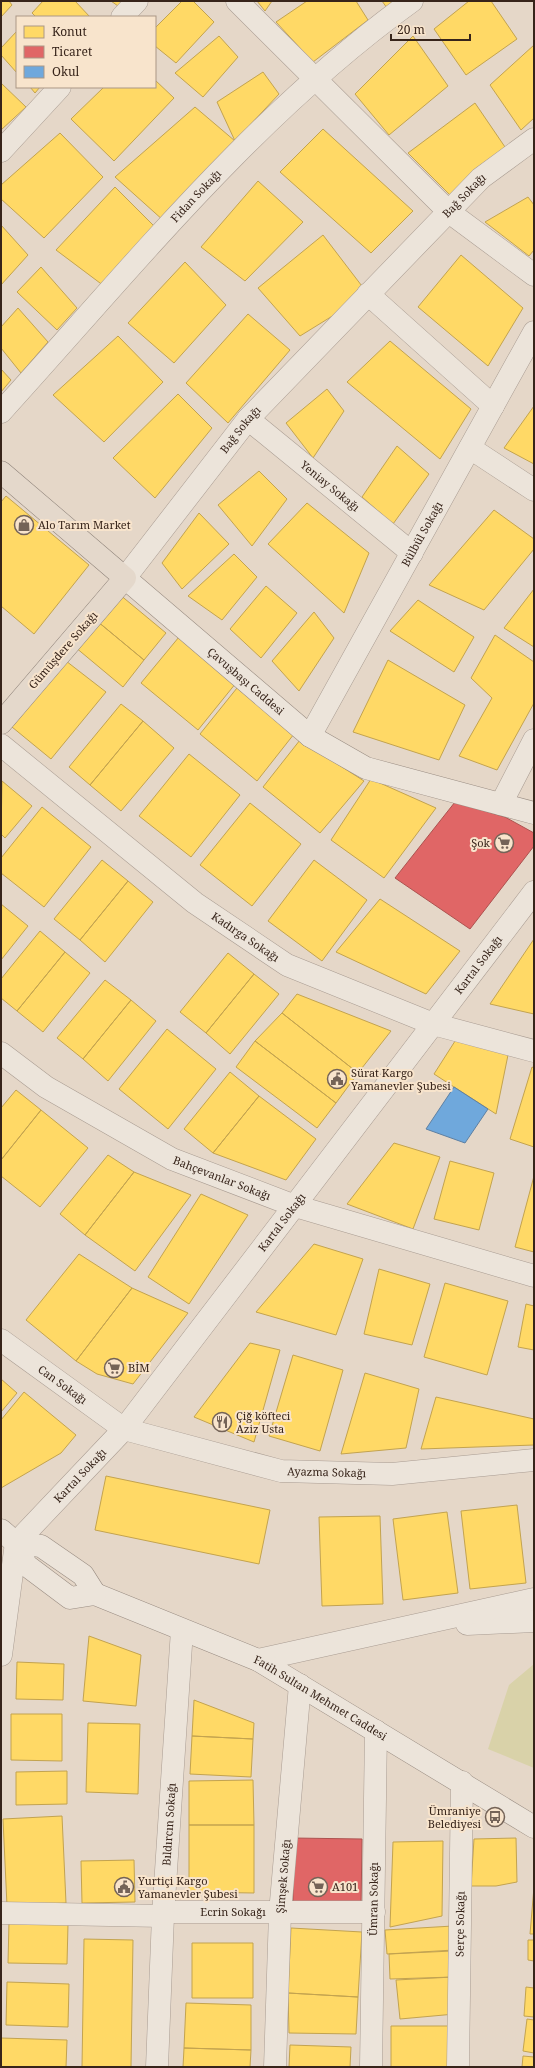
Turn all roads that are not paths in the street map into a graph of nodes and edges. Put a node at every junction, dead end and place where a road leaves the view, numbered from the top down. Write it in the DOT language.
graph roads {
  1 [pos="137,1"];
  2 [pos="237,1"];
  3 [pos="412,1"];
  4 [pos="123,16"];
  5 [pos="315,78"];
  6 [pos="59,88"];
  7 [pos="534,139"];
  8 [pos="1,151"];
  9 [pos="449,212"];
  10 [pos="534,275"];
  11 [pos="368,294"];
  12 [pos="534,332"];
  13 [pos="493,406"];
  14 [pos="1,412"];
  15 [pos="248,419"];
  16 [pos="470,448"];
  17 [pos="1,472"];
  18 [pos="534,490"];
  19 [pos="412,553"];
  20 [pos="125,578"];
  21 [pos="1,723"];
  22 [pos="310,736"];
  23 [pos="534,740"];
  24 [pos="1,745"];
  25 [pos="501,804"];
  26 [pos="534,813"];
  27 [pos="534,892"];
  28 [pos="433,1024"];
  29 [pos="534,1051"];
  30 [pos="1,1053"];
  31 [pos="295,1206"];
  32 [pos="534,1276"];
  33 [pos="1,1340"];
  34 [pos="124,1429"];
  35 [pos="534,1460"];
  36 [pos="9,1536"];
  37 [pos="534,1599"];
  38 [pos="5,1602"];
  39 [pos="534,1621"];
  40 [pos="417,1626"];
  41 [pos="182,1630"];
  42 [pos="1,1655"];
  43 [pos="258,1660"];
  44 [pos="300,1685"];
  45 [pos="376,1731"];
  46 [pos="462,1782"];
  47 [pos="534,1826"];
  48 [pos="374,1912"];
  49 [pos="1,1913"];
  50 [pos="280,1913"];
  51 [pos="164,1914"];
  52 [pos="157,2067"];
  53 [pos="275,2067"];
  54 [pos="371,2067"];
  55 [pos="458,2067"];
  1 -- 4 [label="street"];
  2 -- 5 [label="street"];
  3 -- 5 [label="street, Fidan Sokağı"];
  5 -- 9 [label="street"];
  5 -- 14 [label="street, Fidan Sokağı"];
  6 -- 8 [label="street"];
  7 -- 9 [label="street, Bağ Sokağı"];
  9 -- 10 [label="street"];
  9 -- 11 [label="street, Bağ Sokağı"];
  11 -- 13 [label="street"];
  11 -- 15 [label="street, Bağ Sokağı"];
  12 -- 13 [label="street, Bülbül Sokağı"];
  13 -- 16 [label="street, Bülbül Sokağı"];
  15 -- 19 [label="street, Yeniay Sokağı"];
  15 -- 20 [label="street, Bağ Sokağı"];
  16 -- 18 [label="street"];
  16 -- 19 [label="street, Bülbül Sokağı"];
  17 -- 20 [label="main road, Çavuşbaşı Caddesi"];
  19 -- 22 [label="street, Bülbül Sokağı"];
  20 -- 21 [label="main road, Gümüşdere Sokağı"];
  20 -- 22 [label="street, Çavuşbaşı Caddesi"];
  22 -- 25 [label="street, Çavuşbaşı Caddesi"];
  23 -- 25 [label="street"];
  24 -- 28 [label="street, Kadırga Sokağı"];
  25 -- 26 [label="street, Çavuşbaşı Caddesi"];
  27 -- 28 [label="street, Kartal Sokağı"];
  28 -- 29 [label="street, Kadırga Sokağı"];
  28 -- 31 [label="street, Kartal Sokağı"];
  30 -- 31 [label="street, Bahçevanlar Sokağı"];
  31 -- 32 [label="street, Bahçevanlar Sokağı"];
  31 -- 34 [label="street, Kartal Sokağı"];
  33 -- 34 [label="street, Can Sokağı"];
  34 -- 35 [label="street, Ayazma Sokağı"];
  34 -- 36 [label="street, Kartal Sokağı"];
  36 -- 38 [label="street"];
  36 -- 41 [label="street, Fatih Sultan Mehmet Caddesi"];
  37 -- 40 [label="street"];
  38 -- 42 [label="street"];
  39 -- 40 [label="street"];
  40 -- 43 [label="street"];
  41 -- 43 [label="street, Fatih Sultan Mehmet Caddesi"];
  41 -- 51 [label="street, Bıldırcın Sokağı"];
  43 -- 44 [label="street, Fatih Sultan Mehmet Caddesi"];
  44 -- 45 [label="street, Fatih Sultan Mehmet Caddesi"];
  44 -- 50 [label="street, Şimşek Sokağı"];
  45 -- 46 [label="street, Fatih Sultan Mehmet Caddesi"];
  45 -- 48 [label="street, Ümran Sokağı"];
  46 -- 47 [label="street, Fatih Sultan Mehmet Caddesi"];
  46 -- 55 [label="street, Serçe Sokağı"];
  48 -- 50 [label="street, Ecrin Sokağı"];
  48 -- 54 [label="street, Ümran Sokağı"];
  49 -- 51 [label="street, Ecrin Sokağı"];
  50 -- 51 [label="street, Ecrin Sokağı"];
  50 -- 53 [label="street, Şimşek Sokağı"];
  51 -- 52 [label="street, Bıldırcın Sokağı"];
}
